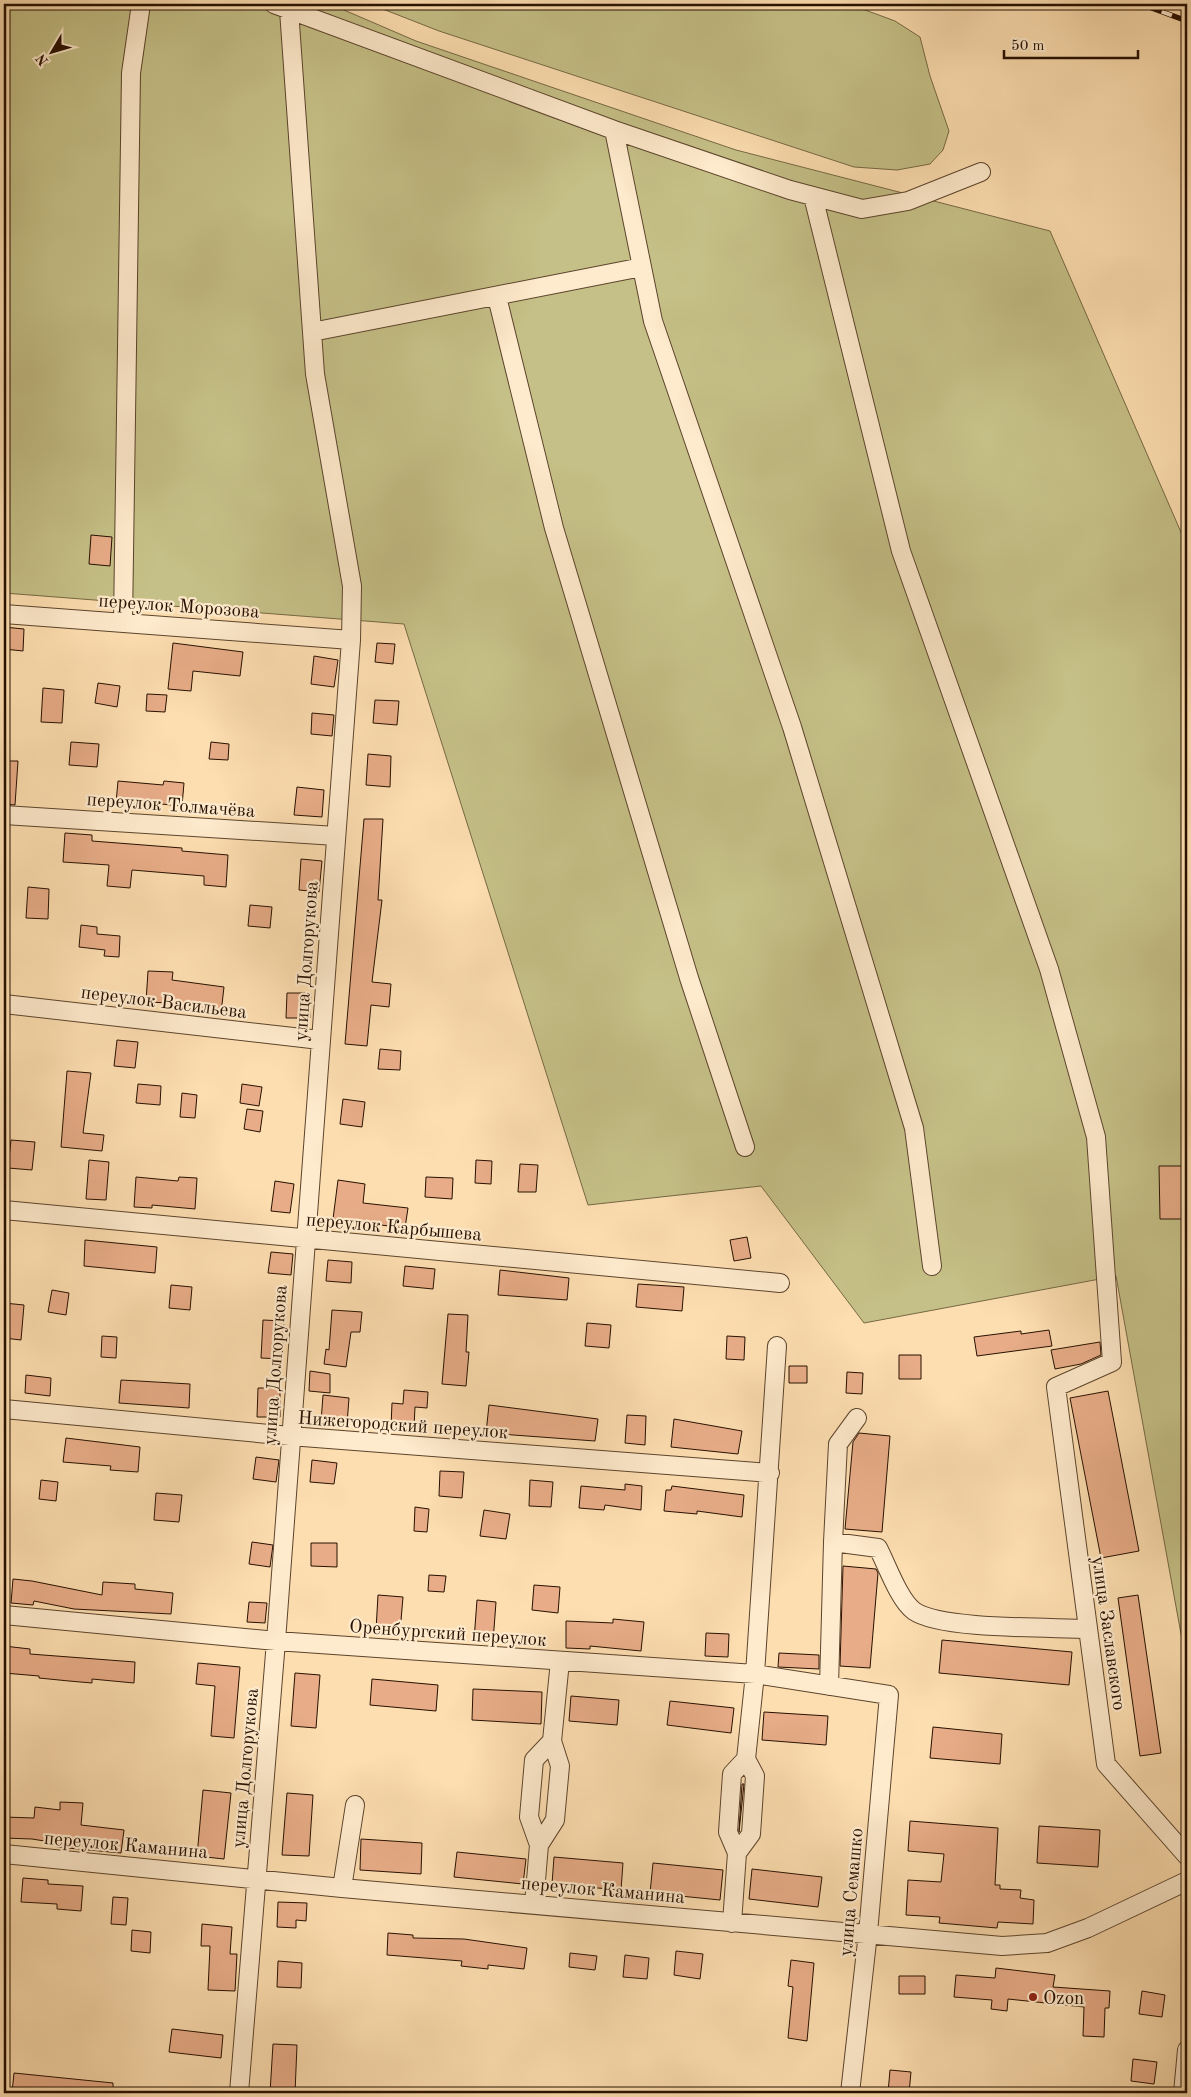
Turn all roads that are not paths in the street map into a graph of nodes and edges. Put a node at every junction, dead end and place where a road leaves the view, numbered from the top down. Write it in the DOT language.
graph roads {
  1 [pos="141,4"];
  2 [pos="281,7"];
  3 [pos="614,130"];
  4 [pos="981,172"];
  5 [pos="813,196"];
  6 [pos="642,267"];
  7 [pos="497,297"];
  8 [pos="312,332"];
  9 [pos="4,614"];
  10 [pos="123,622"];
  11 [pos="351,640"];
  12 [pos="4,815"];
  13 [pos="336,836"];
  14 [pos="4,1004"];
  15 [pos="320,1040"];
  16 [pos="745,1146"];
  17 [pos="4,1210"];
  18 [pos="305,1239"];
  19 [pos="932,1266"];
  20 [pos="780,1283"];
  21 [pos="777,1346"];
  22 [pos="4,1409"];
  23 [pos="857,1418"];
  24 [pos="290,1436"];
  25 [pos="770,1473"];
  26 [pos="833,1542"];
  27 [pos="4,1615"];
  28 [pos="1088,1629"];
  29 [pos="276,1641"];
  30 [pos="560,1661"];
  31 [pos="755,1674"];
  32 [pos="829,1686"];
  33 [pos="889,1695"];
  34 [pos="552,1741"];
  35 [pos="746,1759"];
  36 [pos="355,1805"];
  37 [pos="539,1845"];
  38 [pos="737,1853"];
  39 [pos="4,1854"];
  40 [pos="1187,1856"];
  41 [pos="256,1878"];
  42 [pos="1187,1881"];
  43 [pos="342,1888"];
  44 [pos="534,1904"];
  45 [pos="732,1923"];
  46 [pos="868,1933"];
  47 [pos="1187,2050"];
  48 [pos="240,2093"];
  49 [pos="850,2093"];
  50 [pos="1184,2093"];
  1 -- 10 [label="street"];
  2 -- 3 [label="street"];
  2 -- 8 [label="street, улица Долгорукова"];
  3 -- 5 [label="street"];
  3 -- 6 [label="street"];
  4 -- 5 [label="street"];
  5 -- 28 [label="street, улица Заславского"];
  6 -- 7 [label="street"];
  6 -- 19 [label="street"];
  7 -- 8 [label="street"];
  7 -- 16 [label="street"];
  8 -- 11 [label="street, улица Долгорукова"];
  9 -- 10 [label="street, переулок Морозова"];
  10 -- 11 [label="street, переулок Морозова"];
  11 -- 13 [label="street, улица Долгорукова"];
  12 -- 13 [label="street, переулок Толмачёва"];
  13 -- 15 [label="street, улица Долгорукова"];
  14 -- 15 [label="street, переулок Васильева"];
  15 -- 18 [label="street, улица Долгорукова"];
  17 -- 18 [label="street, переулок Карбышева"];
  18 -- 20 [label="street, переулок Карбышева"];
  18 -- 24 [label="street, улица Долгорукова"];
  21 -- 25 [label="street"];
  22 -- 24 [label="street, Нижегородский переулок"];
  23 -- 26 [label="street"];
  24 -- 25 [label="street, Нижегородский переулок"];
  24 -- 29 [label="street, улица Долгорукова"];
  25 -- 31 [label="street"];
  26 -- 28 [label="street"];
  26 -- 32 [label="street"];
  27 -- 29 [label="street, Оренбургский переулок"];
  28 -- 40 [label="street, улица Заславского"];
  29 -- 30 [label="street, Оренбургский переулок"];
  29 -- 41 [label="street, улица Долгорукова"];
  30 -- 31 [label="street, Оренбургский переулок"];
  30 -- 34 [label="street"];
  31 -- 32 [label="street, Оренбургский переулок"];
  31 -- 35 [label="street"];
  32 -- 33 [label="street, Оренбургский переулок"];
  33 -- 46 [label="street, улица Семашко"];
  34 -- 37 [label="street"];
  34 -- 37 [label="street"];
  35 -- 38 [label="street"];
  35 -- 38 [label="street"];
  36 -- 43 [label="street"];
  37 -- 44 [label="street"];
  38 -- 45 [label="street"];
  39 -- 41 [label="street, переулок Каманина"];
  41 -- 43 [label="street, переулок Каманина"];
  41 -- 48 [label="street, улица Долгорукова"];
  42 -- 46 [label="street, переулок Каманина"];
  43 -- 44 [label="street, переулок Каманина"];
  44 -- 45 [label="street, переулок Каманина"];
  45 -- 46 [label="street, переулок Каманина"];
  46 -- 49 [label="street, улица Семашко"];
  47 -- 50 [label="street"];
}
